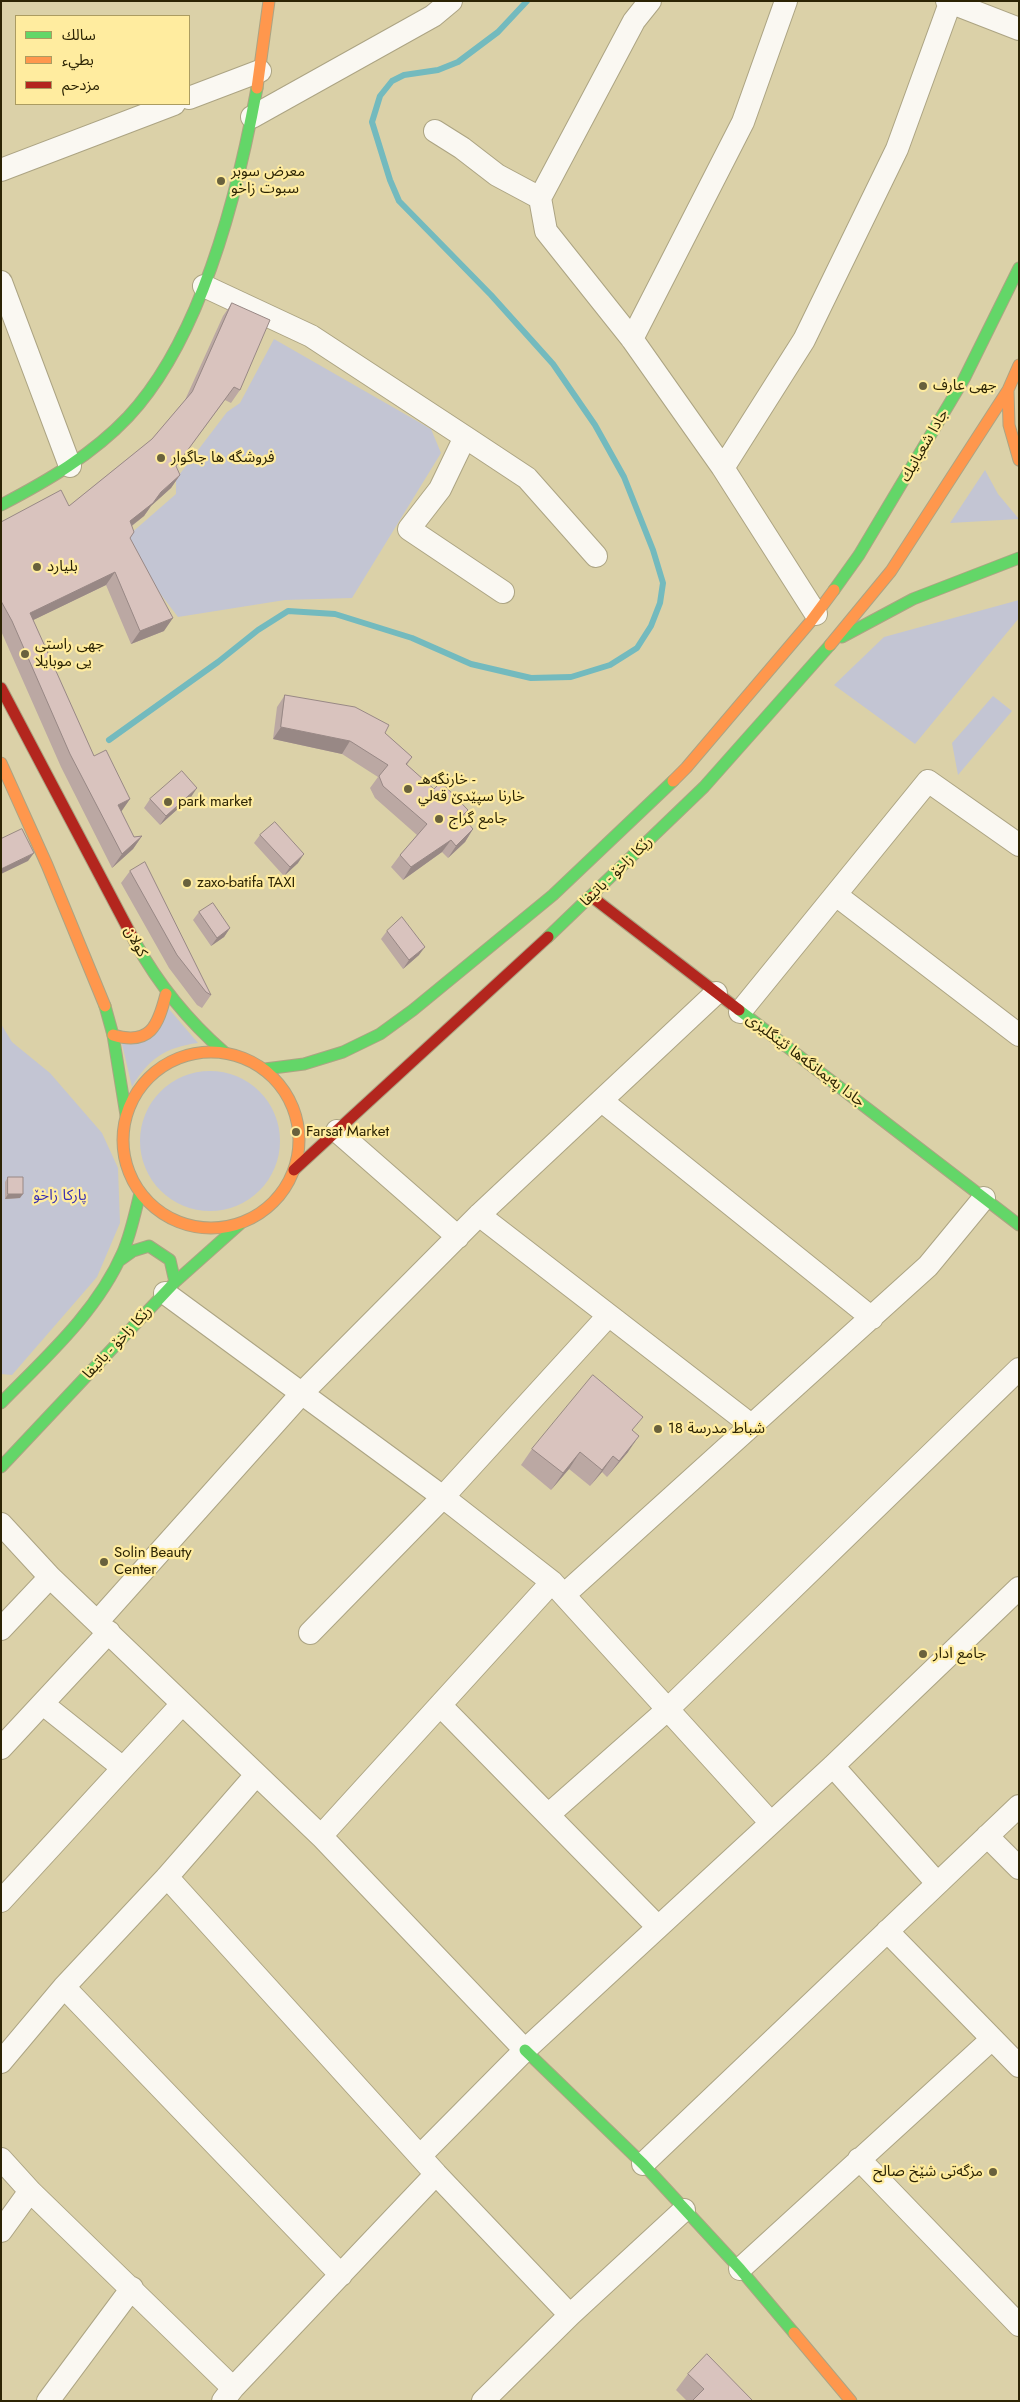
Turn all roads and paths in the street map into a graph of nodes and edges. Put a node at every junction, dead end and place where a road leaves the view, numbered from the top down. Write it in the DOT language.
graph roads {
  1 [pos="451,1"];
  2 [pos="650,1"];
  3 [pos="786,1"];
  4 [pos="949,2"];
  5 [pos="272,4"];
  6 [pos="1019,29"];
  7 [pos="260,71"];
  8 [pos="190,98"];
  9 [pos="171,105"];
  10 [pos="252,117"];
  11 [pos="435,131"];
  12 [pos="1,170"];
  13 [pos="540,198"];
  14 [pos="1019,268"];
  15 [pos="1,282"];
  16 [pos="204,286"];
  17 [pos="632,339"];
  18 [pos="1019,365"];
  19 [pos="1009,387"];
  20 [pos="465,437"];
  21 [pos="1019,460"];
  22 [pos="70,466"];
  23 [pos="722,468"];
  24 [pos="1,506"];
  25 [pos="596,556"];
  26 [pos="1019,558"];
  27 [pos="503,592"];
  28 [pos="816,614"];
  29 [pos="834,642"];
  30 [pos="1,688"];
  31 [pos="1,763"];
  32 [pos="1019,845"];
  33 [pos="836,895"];
  34 [pos="592,898"];
  35 [pos="716,993"];
  36 [pos="166,994"];
  37 [pos="740,1012"];
  38 [pos="113,1035"];
  39 [pos="1019,1035"];
  40 [pos="224,1052"];
  41 [pos="265,1069"];
  42 [pos="602,1102"];
  43 [pos="126,1115"];
  44 [pos="337,1131"];
  45 [pos="294,1170"];
  46 [pos="140,1193"];
  47 [pos="984,1198"];
  48 [pos="479,1216"];
  49 [pos="240,1224"];
  50 [pos="1019,1225"];
  51 [pos="458,1237"];
  52 [pos="119,1261"];
  53 [pos="170,1288"];
  54 [pos="608,1316"];
  55 [pos="872,1318"];
  56 [pos="1019,1369"];
  57 [pos="302,1393"];
  58 [pos="1,1403"];
  59 [pos="751,1425"];
  60 [pos="1,1467"];
  61 [pos="443,1497"];
  62 [pos="1,1524"];
  63 [pos="50,1577"];
  64 [pos="558,1588"];
  65 [pos="1019,1588"];
  66 [pos="104,1626"];
  67 [pos="1,1630"];
  68 [pos="310,1633"];
  69 [pos="43,1704"];
  70 [pos="182,1704"];
  71 [pos="440,1705"];
  72 [pos="667,1710"];
  73 [pos="1,1748"];
  74 [pos="834,1766"];
  75 [pos="123,1768"];
  76 [pos="256,1775"];
  77 [pos="1019,1806"];
  78 [pos="548,1815"];
  79 [pos="771,1823"];
  80 [pos="321,1836"];
  81 [pos="987,1836"];
  82 [pos="1019,1868"];
  83 [pos="167,1877"];
  84 [pos="938,1883"];
  85 [pos="1,1901"];
  86 [pos="658,1927"];
  87 [pos="887,1931"];
  88 [pos="64,1987"];
  89 [pos="992,2038"];
  90 [pos="525,2050"];
  91 [pos="1,2062"];
  92 [pos="1019,2066"];
  93 [pos="420,2156"];
  94 [pos="1,2159"];
  95 [pos="859,2159"];
  96 [pos="642,2164"];
  97 [pos="436,2174"];
  98 [pos="30,2191"];
  99 [pos="684,2210"];
  100 [pos="1,2231"];
  101 [pos="740,2269"];
  102 [pos="340,2275"];
  103 [pos="132,2288"];
  104 [pos="570,2315"];
  105 [pos="1019,2325"];
  106 [pos="228,2394"];
  107 [pos="48,2401"];
  108 [pos="483,2401"];
  109 [pos="852,2401"];
  1 -- 10 [label="street"];
  2 -- 13 [label="street"];
  3 -- 17 [label="street"];
  4 -- 6 [label="street"];
  4 -- 23 [label="street"];
  5 -- 7 [label="main road"];
  7 -- 8 [label="street"];
  7 -- 10 [label="main road"];
  9 -- 12 [label="street"];
  10 -- 16 [label="main road"];
  11 -- 13 [label="street"];
  13 -- 17 [label="street"];
  14 -- 28 [label="main road, جادا شعبانيك"];
  15 -- 22 [label="street"];
  16 -- 20 [label="street"];
  16 -- 22 [label="main road"];
  17 -- 23 [label="street"];
  18 -- 19 [label="main road"];
  19 -- 21 [label="main road"];
  19 -- 29 [label="main road, رێکا زاخۆ - باتیفا"];
  20 -- 25 [label="street"];
  20 -- 27 [label="street"];
  22 -- 24 [label="main road"];
  23 -- 28 [label="street"];
  26 -- 29 [label="main road"];
  28 -- 41 [label="main road, رێکا زاخۆ - باتیفا"];
  29 -- 34 [label="main road, رێکا زاخۆ - باتیفا"];
  30 -- 36 [label="main road, كولان"];
  31 -- 38 [label="main road"];
  32 -- 33 [label="street"];
  33 -- 37 [label="street"];
  33 -- 39 [label="street"];
  34 -- 35 [label="main road, جادا په‌يمانگه‌ها ئێنگليزى"];
  34 -- 44 [label="main road, رێکا زاخۆ - باتیفا"];
  35 -- 37 [label="main road, جادا په‌يمانگه‌ها ئێنگليزى"];
  35 -- 42 [label="street"];
  36 -- 38 [label="main road"];
  36 -- 40 [label="main road, كولان"];
  37 -- 47 [label="main road, جادا په‌يمانگه‌ها ئێنگليزى"];
  38 -- 43 [label="main road"];
  40 -- 41 [label="main road"];
  40 -- 43 [label="main road"];
  41 -- 45 [label="main road"];
  42 -- 48 [label="street"];
  42 -- 55 [label="street"];
  43 -- 46 [label="main road"];
  44 -- 45 [label="main road, رێکا زاخۆ - باتیفا"];
  44 -- 51 [label="street"];
  45 -- 49 [label="main road"];
  46 -- 49 [label="main road"];
  46 -- 52 [label="main road"];
  47 -- 50 [label="main road, جادا په‌يمانگه‌ها ئێنگليزى"];
  47 -- 55 [label="street"];
  48 -- 51 [label="street"];
  48 -- 54 [label="street"];
  49 -- 53 [label="main road, رێکا زاخۆ - باتیفا"];
  51 -- 57 [label="street"];
  52 -- 53 [label="main road"];
  52 -- 58 [label="main road"];
  53 -- 57 [label="street"];
  53 -- 60 [label="main road, رێکا زاخۆ - باتیفا"];
  54 -- 59 [label="street"];
  54 -- 61 [label="street"];
  55 -- 59 [label="street"];
  56 -- 72 [label="street"];
  57 -- 61 [label="street"];
  57 -- 66 [label="street"];
  59 -- 64 [label="street"];
  61 -- 64 [label="street"];
  61 -- 68 [label="street"];
  62 -- 63 [label="street"];
  63 -- 66 [label="street"];
  63 -- 67 [label="street"];
  64 -- 71 [label="street"];
  64 -- 72 [label="street"];
  65 -- 74 [label="street"];
  66 -- 69 [label="street"];
  66 -- 70 [label="street"];
  69 -- 73 [label="street"];
  69 -- 75 [label="street"];
  70 -- 75 [label="street"];
  70 -- 76 [label="street"];
  71 -- 78 [label="street"];
  71 -- 80 [label="street"];
  72 -- 78 [label="street"];
  72 -- 79 [label="street"];
  74 -- 79 [label="street"];
  74 -- 84 [label="street"];
  75 -- 85 [label="street"];
  76 -- 80 [label="street"];
  76 -- 83 [label="street"];
  77 -- 81 [label="street"];
  78 -- 86 [label="street"];
  79 -- 86 [label="street"];
  80 -- 90 [label="street"];
  81 -- 82 [label="street"];
  81 -- 84 [label="street"];
  83 -- 88 [label="street"];
  83 -- 93 [label="street"];
  84 -- 87 [label="street"];
  86 -- 90 [label="street"];
  87 -- 89 [label="street"];
  87 -- 96 [label="street"];
  88 -- 91 [label="street"];
  88 -- 102 [label="street"];
  89 -- 92 [label="street"];
  89 -- 95 [label="street"];
  90 -- 93 [label="street"];
  90 -- 96 [label="main road"];
  93 -- 97 [label="street"];
  94 -- 98 [label="street"];
  95 -- 101 [label="street"];
  95 -- 105 [label="street"];
  96 -- 99 [label="main road"];
  97 -- 102 [label="street"];
  97 -- 104 [label="street"];
  98 -- 100 [label="street"];
  98 -- 103 [label="street"];
  99 -- 101 [label="main road"];
  99 -- 104 [label="street"];
  101 -- 109 [label="main road"];
  102 -- 106 [label="street"];
  103 -- 106 [label="street"];
  103 -- 107 [label="street"];
  104 -- 108 [label="street"];
}
